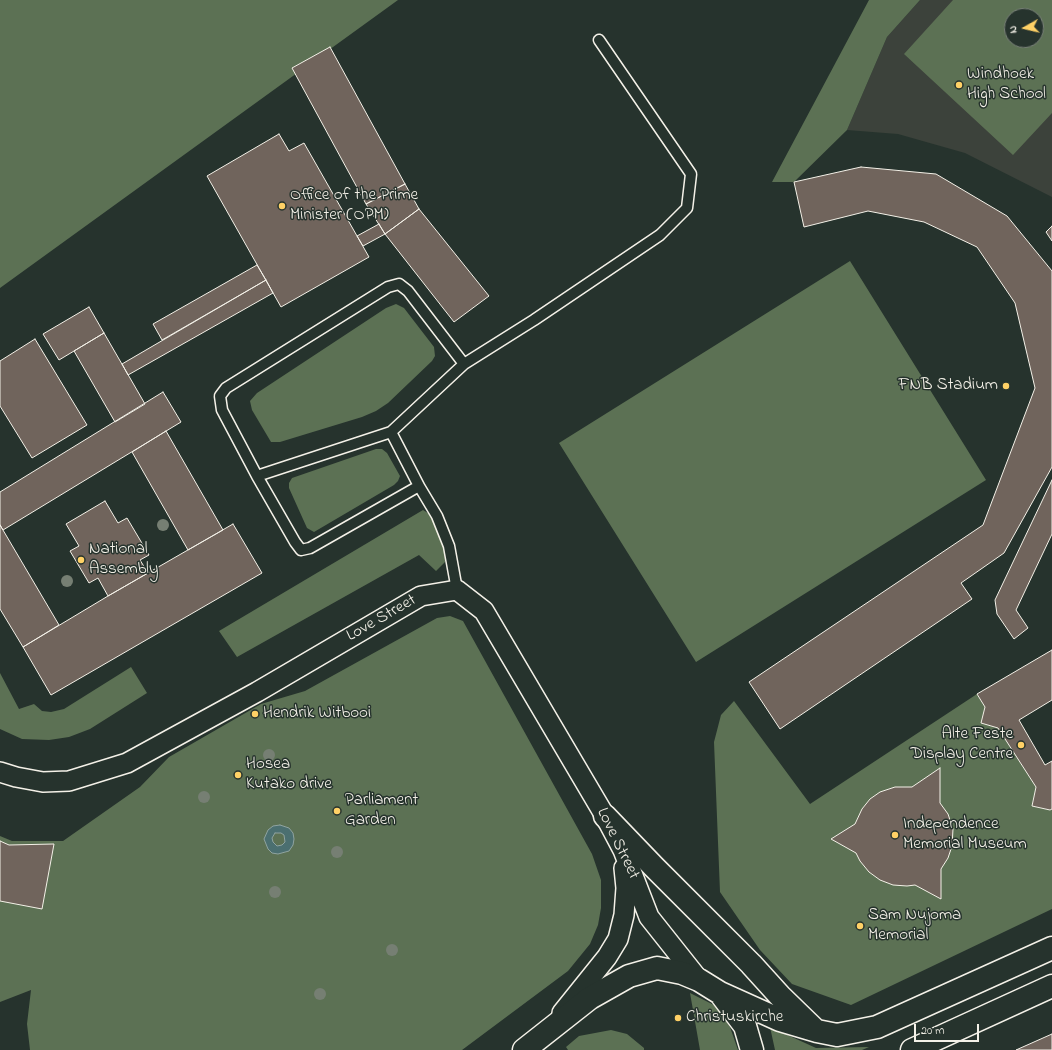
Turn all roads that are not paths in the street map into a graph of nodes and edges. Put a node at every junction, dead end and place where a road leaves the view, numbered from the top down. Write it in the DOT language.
graph roads {
  1 [pos="599,40"];
  2 [pos="464,364"];
  3 [pos="392,432"];
  4 [pos="257,476"];
  5 [pos="419,486"];
  6 [pos="457,590"];
  7 [pos="0,772"];
  8 [pos="605,816"];
  9 [pos="623,850"];
  10 [pos="1052,948"];
  11 [pos="699,980"];
  12 [pos="1052,986"];
  13 [pos="720,993"];
  14 [pos="817,1031"];
  15 [pos="532,1044"];
  16 [pos="752,1050"];
  17 [pos="912,1050"];
  1 -- 2 [label="lane"];
  2 -- 3 [label="lane"];
  2 -- 4 [label="lane"];
  3 -- 4 [label="lane"];
  3 -- 5 [label="lane"];
  4 -- 5 [label="lane"];
  5 -- 6 [label="lane"];
  6 -- 7 [label="street, Love Street"];
  6 -- 8 [label="street, Love Street"];
  8 -- 9 [label="street, Love Street"];
  8 -- 14 [label="main road"];
  9 -- 11 [label="street, Love Street"];
  9 -- 15 [label="street"];
  10 -- 14 [label="main road"];
  11 -- 13 [label="main road"];
  11 -- 15 [label="main road"];
  12 -- 17 [label="main road"];
  13 -- 14 [label="main road"];
  13 -- 16 [label="main road"];
}
